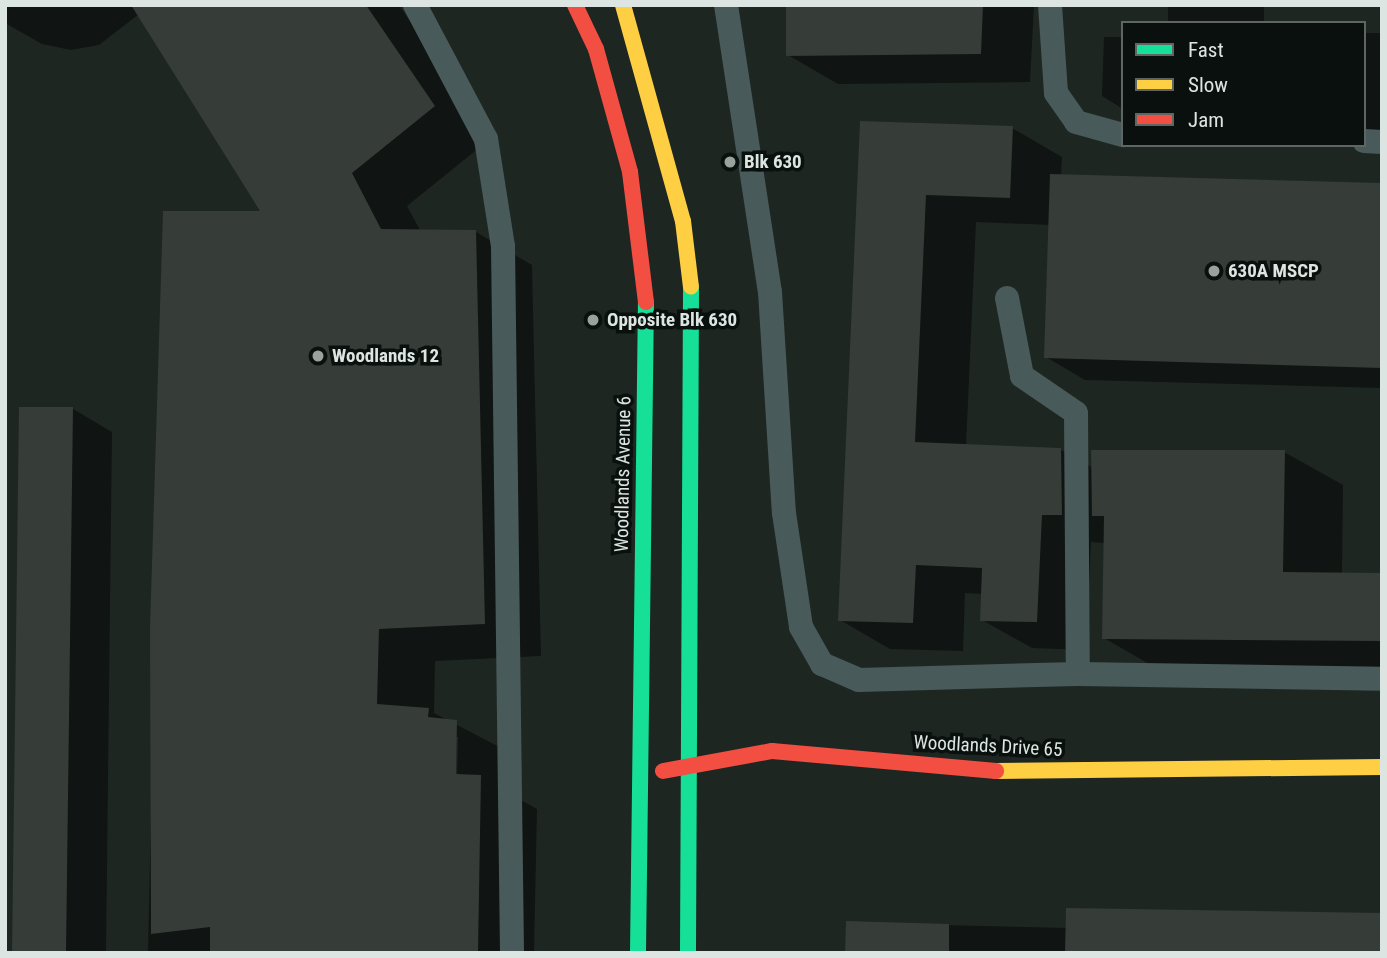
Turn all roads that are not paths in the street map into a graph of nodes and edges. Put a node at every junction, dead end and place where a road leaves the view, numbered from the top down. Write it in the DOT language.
graph roads {
  1 [pos="415,5"];
  2 [pos="575,5"];
  3 [pos="623,5"];
  4 [pos="726,5"];
  5 [pos="1050,5"];
  6 [pos="1121,134"];
  7 [pos="1007,298"];
  8 [pos="1078,674"];
  9 [pos="1382,679"];
  10 [pos="1382,767"];
  11 [pos="688,770"];
  12 [pos="638,771"];
  13 [pos="512,953"];
  14 [pos="638,953"];
  15 [pos="688,953"];
  1 -- 13 [label="lane"];
  2 -- 12 [label="street, Woodlands Avenue 6"];
  3 -- 11 [label="street"];
  4 -- 8 [label="lane"];
  5 -- 6 [label="lane"];
  7 -- 8 [label="lane"];
  8 -- 9 [label="lane"];
  10 -- 11 [label="street, Woodlands Drive 65"];
  11 -- 12 [label="street, Woodlands Drive 65"];
  11 -- 15 [label="street"];
  12 -- 14 [label="street, Woodlands Avenue 6"];
}
